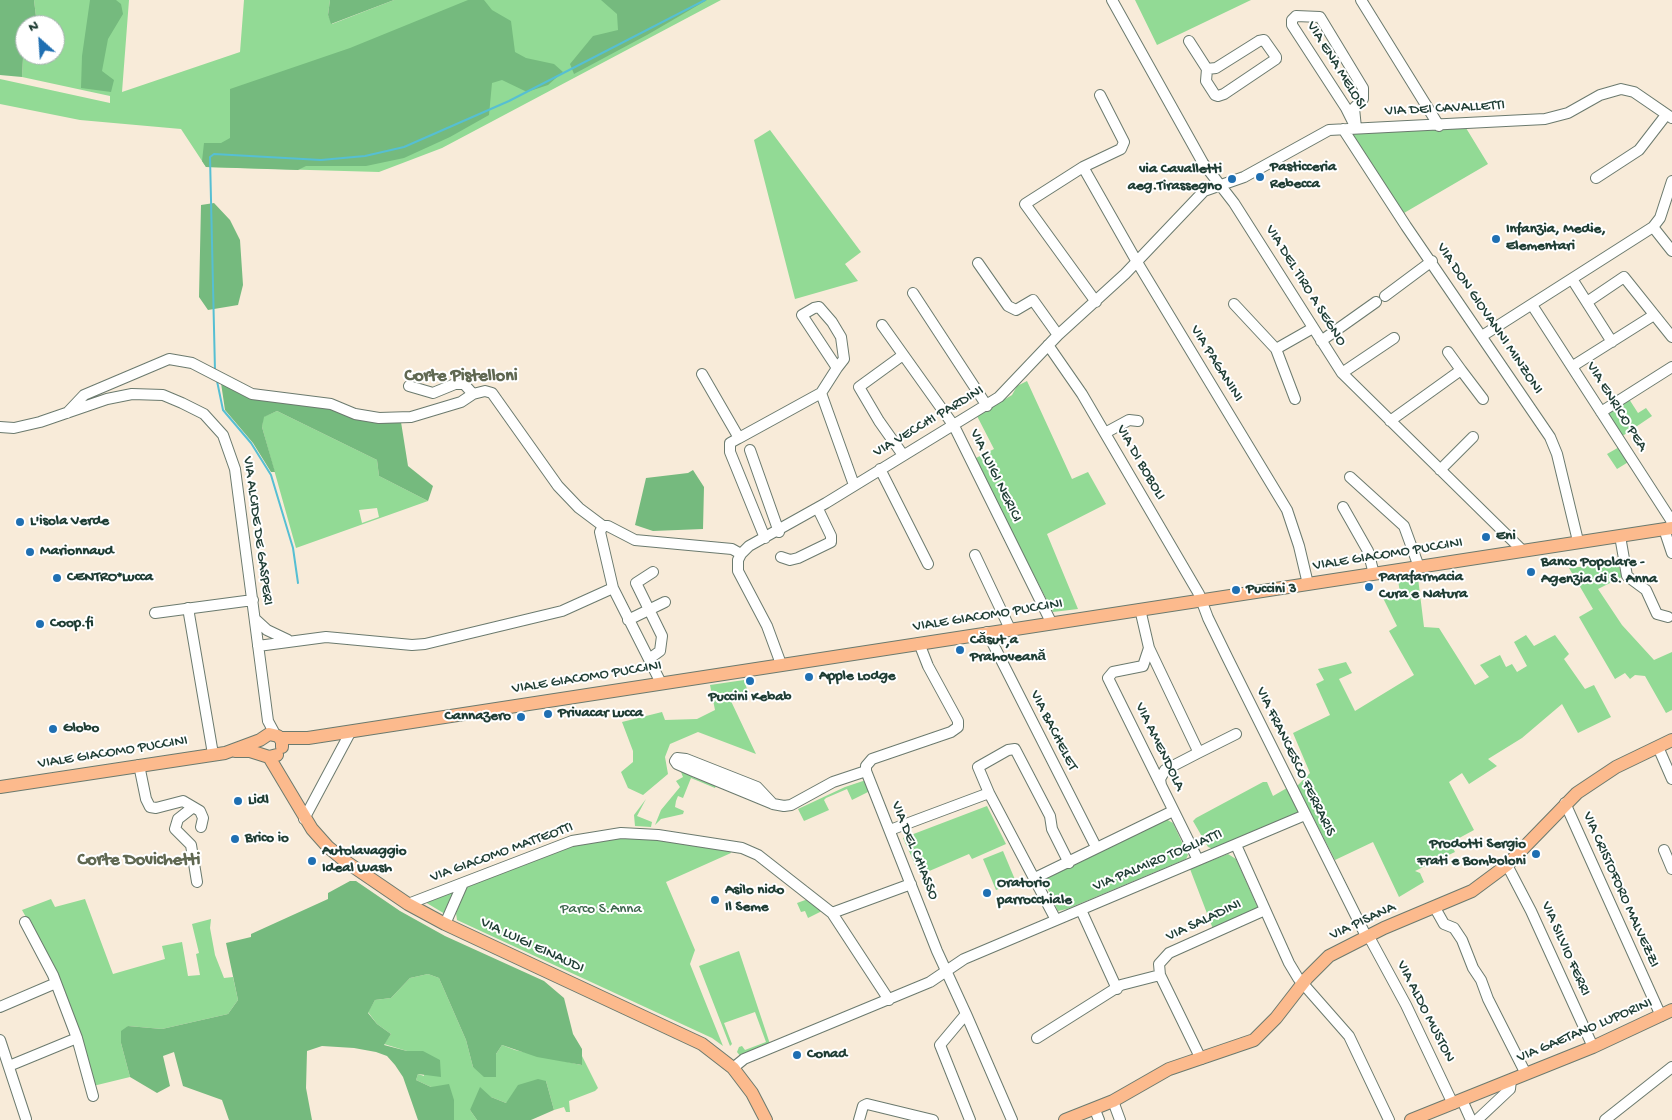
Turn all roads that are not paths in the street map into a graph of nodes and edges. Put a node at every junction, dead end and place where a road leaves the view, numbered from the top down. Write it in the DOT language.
graph roads {
  1 [pos="1112,0"];
  2 [pos="1361,0"];
  3 [pos="1190,41"];
  4 [pos="1207,69"];
  5 [pos="1100,95"];
  6 [pos="1669,116"];
  7 [pos="1439,126"];
  8 [pos="1356,128"];
  9 [pos="1343,129"];
  10 [pos="1083,167"];
  11 [pos="1596,178"];
  12 [pos="1672,181"];
  13 [pos="1218,184"];
  14 [pos="1652,227"];
  15 [pos="1672,251"];
  16 [pos="1432,261"];
  17 [pos="1137,262"];
  18 [pos="978,263"];
  19 [pos="1572,279"];
  20 [pos="913,293"];
  21 [pos="1385,296"];
  22 [pos="1096,302"];
  23 [pos="1376,302"];
  24 [pos="1587,302"];
  25 [pos="1234,304"];
  26 [pos="1532,304"];
  27 [pos="1654,315"];
  28 [pos="882,325"];
  29 [pos="1313,328"];
  30 [pos="1058,335"];
  31 [pos="1482,336"];
  32 [pos="1672,337"];
  33 [pos="1394,338"];
  34 [pos="1321,340"];
  35 [pos="1612,342"];
  36 [pos="1048,345"];
  37 [pos="1276,349"];
  38 [pos="1448,352"];
  39 [pos="903,355"];
  40 [pos="1573,366"];
  41 [pos="1672,367"];
  42 [pos="837,368"];
  43 [pos="1461,370"];
  44 [pos="1342,373"];
  45 [pos="702,374"];
  46 [pos="409,386"];
  47 [pos="821,393"];
  48 [pos="473,394"];
  49 [pos="1295,399"];
  50 [pos="1483,399"];
  51 [pos="987,406"];
  52 [pos="70,412"];
  53 [pos="1602,412"];
  54 [pos="1138,421"];
  55 [pos="1390,421"];
  56 [pos="954,426"];
  57 [pos="0,427"];
  58 [pos="1105,433"];
  59 [pos="1472,436"];
  60 [pos="739,438"];
  61 [pos="750,450"];
  62 [pos="903,455"];
  63 [pos="880,469"];
  64 [pos="1440,470"];
  65 [pos="1350,477"];
  66 [pos="854,485"];
  67 [pos="1342,507"];
  68 [pos="818,509"];
  69 [pos="603,526"];
  70 [pos="1669,528"];
  71 [pos="779,532"];
  72 [pos="1620,536"];
  73 [pos="765,538"];
  74 [pos="1578,541"];
  75 [pos="1522,550"];
  76 [pos="1672,553"];
  77 [pos="741,554"];
  78 [pos="975,555"];
  79 [pos="782,557"];
  80 [pos="928,564"];
  81 [pos="1419,567"];
  82 [pos="653,572"];
  83 [pos="1374,574"];
  84 [pos="1308,584"];
  85 [pos="613,588"];
  86 [pos="253,600"];
  87 [pos="1200,600"];
  88 [pos="665,602"];
  89 [pos="188,608"];
  90 [pos="1140,609"];
  91 [pos="650,610"];
  92 [pos="155,613"];
  93 [pos="1668,618"];
  94 [pos="254,619"];
  95 [pos="628,620"];
  96 [pos="1051,622"];
  97 [pos="1010,629"];
  98 [pos="987,632"];
  99 [pos="289,640"];
  100 [pos="919,643"];
  101 [pos="258,646"];
  102 [pos="1149,648"];
  103 [pos="649,659"];
  104 [pos="781,664"];
  105 [pos="1140,668"];
  106 [pos="1164,678"];
  107 [pos="660,683"];
  108 [pos="352,731"];
  109 [pos="1236,734"];
  110 [pos="1672,740"];
  111 [pos="272,745"];
  112 [pos="1658,747"];
  113 [pos="213,754"];
  114 [pos="1196,754"];
  115 [pos="139,765"];
  116 [pos="1153,767"];
  117 [pos="1165,770"];
  118 [pos="866,771"];
  119 [pos="1672,779"];
  120 [pos="1161,786"];
  121 [pos="0,787"];
  122 [pos="989,794"];
  123 [pos="1565,803"];
  124 [pos="773,804"];
  125 [pos="192,808"];
  126 [pos="1173,811"];
  127 [pos="1305,815"];
  128 [pos="304,819"];
  129 [pos="201,827"];
  130 [pos="890,830"];
  131 [pos="1094,843"];
  132 [pos="1236,844"];
  133 [pos="1664,850"];
  134 [pos="1198,860"];
  135 [pos="1069,863"];
  136 [pos="1507,865"];
  137 [pos="1672,869"];
  138 [pos="1035,878"];
  139 [pos="197,882"];
  140 [pos="463,884"];
  141 [pos="911,884"];
  142 [pos="408,904"];
  143 [pos="1435,908"];
  144 [pos="1081,910"];
  145 [pos="1265,910"];
  146 [pos="832,913"];
  147 [pos="1056,920"];
  148 [pos="25,922"];
  149 [pos="445,924"];
  150 [pos="1367,936"];
  151 [pos="947,970"];
  152 [pos="1160,975"];
  153 [pos="56,983"];
  154 [pos="1303,983"];
  155 [pos="1117,989"];
  156 [pos="889,1000"];
  157 [pos="0,1007"];
  158 [pos="1667,1013"];
  159 [pos="966,1014"];
  160 [pos="77,1038"];
  161 [pos="1037,1038"];
  162 [pos="0,1040"];
  163 [pos="1593,1047"];
  164 [pos="1201,1059"];
  165 [pos="9,1066"];
  166 [pos="1672,1067"];
  167 [pos="733,1068"];
  168 [pos="1526,1074"];
  169 [pos="1511,1080"];
  170 [pos="93,1096"];
  171 [pos="1113,1101"];
  172 [pos="1458,1102"];
  173 [pos="1097,1115"];
  174 [pos="26,1120"];
  175 [pos="766,1120"];
  176 [pos="859,1120"];
  177 [pos="933,1120"];
  178 [pos="970,1120"];
  179 [pos="1012,1120"];
  180 [pos="1065,1120"];
  181 [pos="1120,1120"];
  182 [pos="1389,1120"];
  183 [pos="1412,1120"];
  184 [pos="1471,1120"];
  185 [pos="1477,1120"];
  186 [pos="1605,1120"];
  1 -- 13 [label="street, VIA DEL TIRO A SEGNO"];
  2 -- 7 [label="street"];
  3 -- 4 [label="street"];
  4 -- 4 [label="street"];
  5 -- 10 [label="street"];
  6 -- 7 [label="street, VIA DEI CAVALLETTI"];
  6 -- 11 [label="street"];
  7 -- 8 [label="street, VIA DEI CAVALLETTI"];
  8 -- 8 [label="street, VIA ENA MELOSI"];
  8 -- 9 [label="street, VIA DEI CAVALLETTI"];
  9 -- 13 [label="street, VIA DEI CAVALLETTI"];
  9 -- 16 [label="street, VIA DON GIOVANNI MINZONI"];
  10 -- 17 [label="street, VIA PAGANINI"];
  10 -- 22 [label="street"];
  12 -- 14 [label="street"];
  13 -- 17 [label="street, VIA VECCHI PARDINI"];
  13 -- 29 [label="street, VIA DEL TIRO A SEGNO"];
  14 -- 15 [label="street"];
  14 -- 19 [label="street"];
  16 -- 21 [label="street"];
  16 -- 31 [label="street, VIA DON GIOVANNI MINZONI"];
  17 -- 22 [label="street, VIA VECCHI PARDINI"];
  17 -- 84 [label="street, VIA PAGANINI"];
  18 -- 30 [label="street"];
  19 -- 24 [label="street"];
  19 -- 26 [label="street"];
  20 -- 51 [label="street"];
  22 -- 30 [label="street, VIA VECCHI PARDINI"];
  23 -- 34 [label="street"];
  24 -- 27 [label="street"];
  24 -- 35 [label="street"];
  25 -- 37 [label="street"];
  26 -- 31 [label="street"];
  26 -- 40 [label="street, VIA ENRICO PEA"];
  27 -- 32 [label="street"];
  27 -- 35 [label="street"];
  28 -- 39 [label="street, VIA LUIGI NERICI"];
  29 -- 34 [label="street, VIA DEL TIRO A SEGNO"];
  29 -- 37 [label="street"];
  30 -- 36 [label="street, VIA VECCHI PARDINI"];
  31 -- 74 [label="street, VIA DON GIOVANNI MINZONI"];
  33 -- 44 [label="street"];
  34 -- 44 [label="street, VIA DEL TIRO A SEGNO"];
  35 -- 40 [label="street"];
  36 -- 51 [label="street, VIA VECCHI PARDINI"];
  36 -- 58 [label="street, VIA DI BOBOLI"];
  37 -- 49 [label="street"];
  38 -- 43 [label="street"];
  39 -- 56 [label="street, VIA LUIGI NERICI"];
  39 -- 62 [label="street"];
  40 -- 53 [label="street, VIA ENRICO PEA"];
  41 -- 53 [label="street"];
  42 -- 42 [label="street"];
  42 -- 47 [label="street"];
  43 -- 50 [label="street"];
  43 -- 55 [label="street"];
  44 -- 55 [label="street, VIA DEL TIRO A SEGNO"];
  45 -- 60 [label="street"];
  46 -- 48 [label="street"];
  47 -- 60 [label="street"];
  47 -- 66 [label="street"];
  48 -- 52 [label="street"];
  48 -- 69 [label="street"];
  51 -- 56 [label="street, VIA VECCHI PARDINI"];
  52 -- 57 [label="street, VIA ALCIDE DE GASPERI"];
  52 -- 86 [label="street, VIA ALCIDE DE GASPERI"];
  53 -- 70 [label="street, VIA ENRICO PEA"];
  54 -- 58 [label="street"];
  55 -- 64 [label="street, VIA DEL TIRO A SEGNO"];
  56 -- 62 [label="street, VIA VECCHI PARDINI"];
  56 -- 96 [label="street, VIA LUIGI NERICI"];
  58 -- 87 [label="street, VIA DI BOBOLI"];
  59 -- 64 [label="street"];
  60 -- 73 [label="street"];
  61 -- 71 [label="street"];
  62 -- 63 [label="street, VIA VECCHI PARDINI"];
  63 -- 66 [label="street, VIA VECCHI PARDINI"];
  63 -- 80 [label="street"];
  64 -- 75 [label="street, VIA DEL TIRO A SEGNO"];
  65 -- 81 [label="street"];
  66 -- 68 [label="street, VIA VECCHI PARDINI"];
  67 -- 83 [label="street"];
  68 -- 71 [label="street, VIA VECCHI PARDINI"];
  68 -- 79 [label="street"];
  69 -- 77 [label="street"];
  69 -- 85 [label="street"];
  70 -- 72 [label="main road, VIALE GIACOMO PUCCINI"];
  70 -- 76 [label="street, VIA ENRICO PEA"];
  71 -- 73 [label="street, VIA VECCHI PARDINI"];
  72 -- 74 [label="main road, VIALE GIACOMO PUCCINI"];
  72 -- 93 [label="street"];
  73 -- 77 [label="street, VIA VECCHI PARDINI"];
  74 -- 75 [label="main road, VIALE GIACOMO PUCCINI"];
  75 -- 81 [label="main road, VIALE GIACOMO PUCCINI"];
  77 -- 104 [label="street"];
  78 -- 97 [label="street"];
  81 -- 83 [label="main road, VIALE GIACOMO PUCCINI"];
  82 -- 91 [label="street"];
  83 -- 84 [label="main road, VIALE GIACOMO PUCCINI"];
  84 -- 87 [label="main road, VIALE GIACOMO PUCCINI"];
  85 -- 95 [label="street"];
  85 -- 99 [label="street, VIA ALCIDE DE GASPERI"];
  86 -- 89 [label="street"];
  86 -- 94 [label="street, VIA ALCIDE DE GASPERI"];
  87 -- 90 [label="main road, VIALE GIACOMO PUCCINI"];
  87 -- 127 [label="street, VIA FRANCESCO FERRARIS"];
  88 -- 91 [label="street"];
  89 -- 92 [label="street"];
  89 -- 113 [label="street"];
  90 -- 96 [label="main road, VIALE GIACOMO PUCCINI"];
  90 -- 102 [label="street"];
  91 -- 95 [label="street"];
  91 -- 103 [label="street"];
  94 -- 99 [label="street, VIA ALCIDE DE GASPERI"];
  94 -- 101 [label="street, VIA ALCIDE DE GASPERI"];
  95 -- 103 [label="street"];
  96 -- 97 [label="main road, VIALE GIACOMO PUCCINI"];
  97 -- 98 [label="main road, VIALE GIACOMO PUCCINI"];
  98 -- 100 [label="main road, VIALE GIACOMO PUCCINI"];
  98 -- 131 [label="street, VIA BACHELET"];
  99 -- 101 [label="street, VIA ALCIDE DE GASPERI"];
  100 -- 104 [label="main road, VIALE GIACOMO PUCCINI"];
  100 -- 118 [label="street"];
  101 -- 111 [label="street, VIA ALCIDE DE GASPERI"];
  102 -- 105 [label="street"];
  102 -- 106 [label="street"];
  103 -- 107 [label="street"];
  104 -- 107 [label="main road, VIALE GIACOMO PUCCINI"];
  105 -- 106 [label="street, VIA AMENDOLA"];
  105 -- 116 [label="street, VIA AMENDOLA"];
  106 -- 114 [label="street"];
  107 -- 108 [label="main road, VIALE GIACOMO PUCCINI"];
  108 -- 111 [label="main road, VIALE GIACOMO PUCCINI"];
  108 -- 128 [label="street"];
  109 -- 114 [label="street"];
  110 -- 112 [label="main road, VIA PISANA"];
  111 -- 113 [label="main road, VIALE GIACOMO PUCCINI"];
  111 -- 128 [label="main road, VIA LUIGI EINAUDI"];
  112 -- 119 [label="street"];
  112 -- 123 [label="main road, VIA PISANA"];
  113 -- 115 [label="main road, VIALE GIACOMO PUCCINI"];
  114 -- 117 [label="street"];
  115 -- 121 [label="main road, VIALE GIACOMO PUCCINI"];
  115 -- 125 [label="street"];
  116 -- 117 [label="street"];
  116 -- 120 [label="street, VIA AMENDOLA"];
  117 -- 120 [label="street"];
  118 -- 124 [label="street"];
  118 -- 130 [label="street, VIA DEL CHIASSO"];
  120 -- 126 [label="street, VIA AMENDOLA"];
  122 -- 130 [label="street"];
  122 -- 135 [label="street"];
  122 -- 138 [label="street"];
  123 -- 136 [label="main road, VIA PISANA"];
  123 -- 158 [label="street, VIA CRISTOFORO MALVEZZI"];
  124 -- 124 [label="street"];
  125 -- 129 [label="street"];
  125 -- 139 [label="street"];
  126 -- 134 [label="street, VIA AMENDOLA"];
  126 -- 135 [label="street"];
  127 -- 132 [label="street, VIA PALMIRO TOGLIATTI"];
  127 -- 150 [label="street, VIA FRANCESCO FERRARIS"];
  128 -- 142 [label="main road, VIA LUIGI EINAUDI"];
  130 -- 141 [label="street, VIA DEL CHIASSO"];
  132 -- 134 [label="street, VIA PALMIRO TOGLIATTI"];
  132 -- 145 [label="street"];
  133 -- 137 [label="street"];
  134 -- 144 [label="street, VIA PALMIRO TOGLIATTI"];
  135 -- 138 [label="street"];
  136 -- 143 [label="main road, VIA PISANA"];
  136 -- 163 [label="street, VIA SILVIO FERRI"];
  138 -- 147 [label="street"];
  140 -- 142 [label="street, VIA GIACOMO MATTEOTTI"];
  140 -- 146 [label="street, VIA GIACOMO MATTEOTTI"];
  140 -- 149 [label="street"];
  141 -- 146 [label="street"];
  141 -- 151 [label="street, VIA DEL CHIASSO"];
  142 -- 149 [label="main road, VIA LUIGI EINAUDI"];
  143 -- 150 [label="main road, VIA PISANA"];
  143 -- 168 [label="street"];
  144 -- 147 [label="street, VIA PALMIRO TOGLIATTI"];
  144 -- 155 [label="street"];
  145 -- 152 [label="street, VIA SALADINI"];
  145 -- 154 [label="street"];
  146 -- 156 [label="street"];
  147 -- 151 [label="street, VIA PALMIRO TOGLIATTI"];
  148 -- 153 [label="street"];
  149 -- 167 [label="main road, VIA LUIGI EINAUDI"];
  150 -- 154 [label="main road, VIA PISANA"];
  150 -- 172 [label="street, VIA ALDO MUSTON"];
  151 -- 156 [label="street, VIA PALMIRO TOGLIATTI"];
  151 -- 159 [label="street, VIA DEL CHIASSO"];
  152 -- 155 [label="street"];
  152 -- 164 [label="street"];
  153 -- 157 [label="street"];
  153 -- 160 [label="street"];
  154 -- 164 [label="main road, VIA PISANA"];
  154 -- 182 [label="street"];
  155 -- 161 [label="street"];
  156 -- 167 [label="street, VIA PALMIRO TOGLIATTI"];
  158 -- 163 [label="main road, VIA GAETANO LUPORINI"];
  159 -- 178 [label="street"];
  159 -- 179 [label="street, VIA DEL CHIASSO"];
  160 -- 165 [label="street"];
  160 -- 170 [label="street"];
  162 -- 165 [label="street"];
  163 -- 168 [label="main road, VIA GAETANO LUPORINI"];
  164 -- 171 [label="main road, VIA PISANA"];
  165 -- 174 [label="street"];
  166 -- 186 [label="street"];
  167 -- 175 [label="main road, VIA LUIGI EINAUDI"];
  168 -- 169 [label="main road, VIA GAETANO LUPORINI"];
  169 -- 172 [label="main road, VIA GAETANO LUPORINI"];
  169 -- 185 [label="street, VIA GAETANO LUPORINI"];
  171 -- 173 [label="main road, VIA PISANA"];
  171 -- 181 [label="street"];
  172 -- 183 [label="main road, VIA GAETANO LUPORINI"];
  172 -- 184 [label="street"];
  173 -- 180 [label="main road, VIA PISANA"];
  176 -- 177 [label="street"];
}
